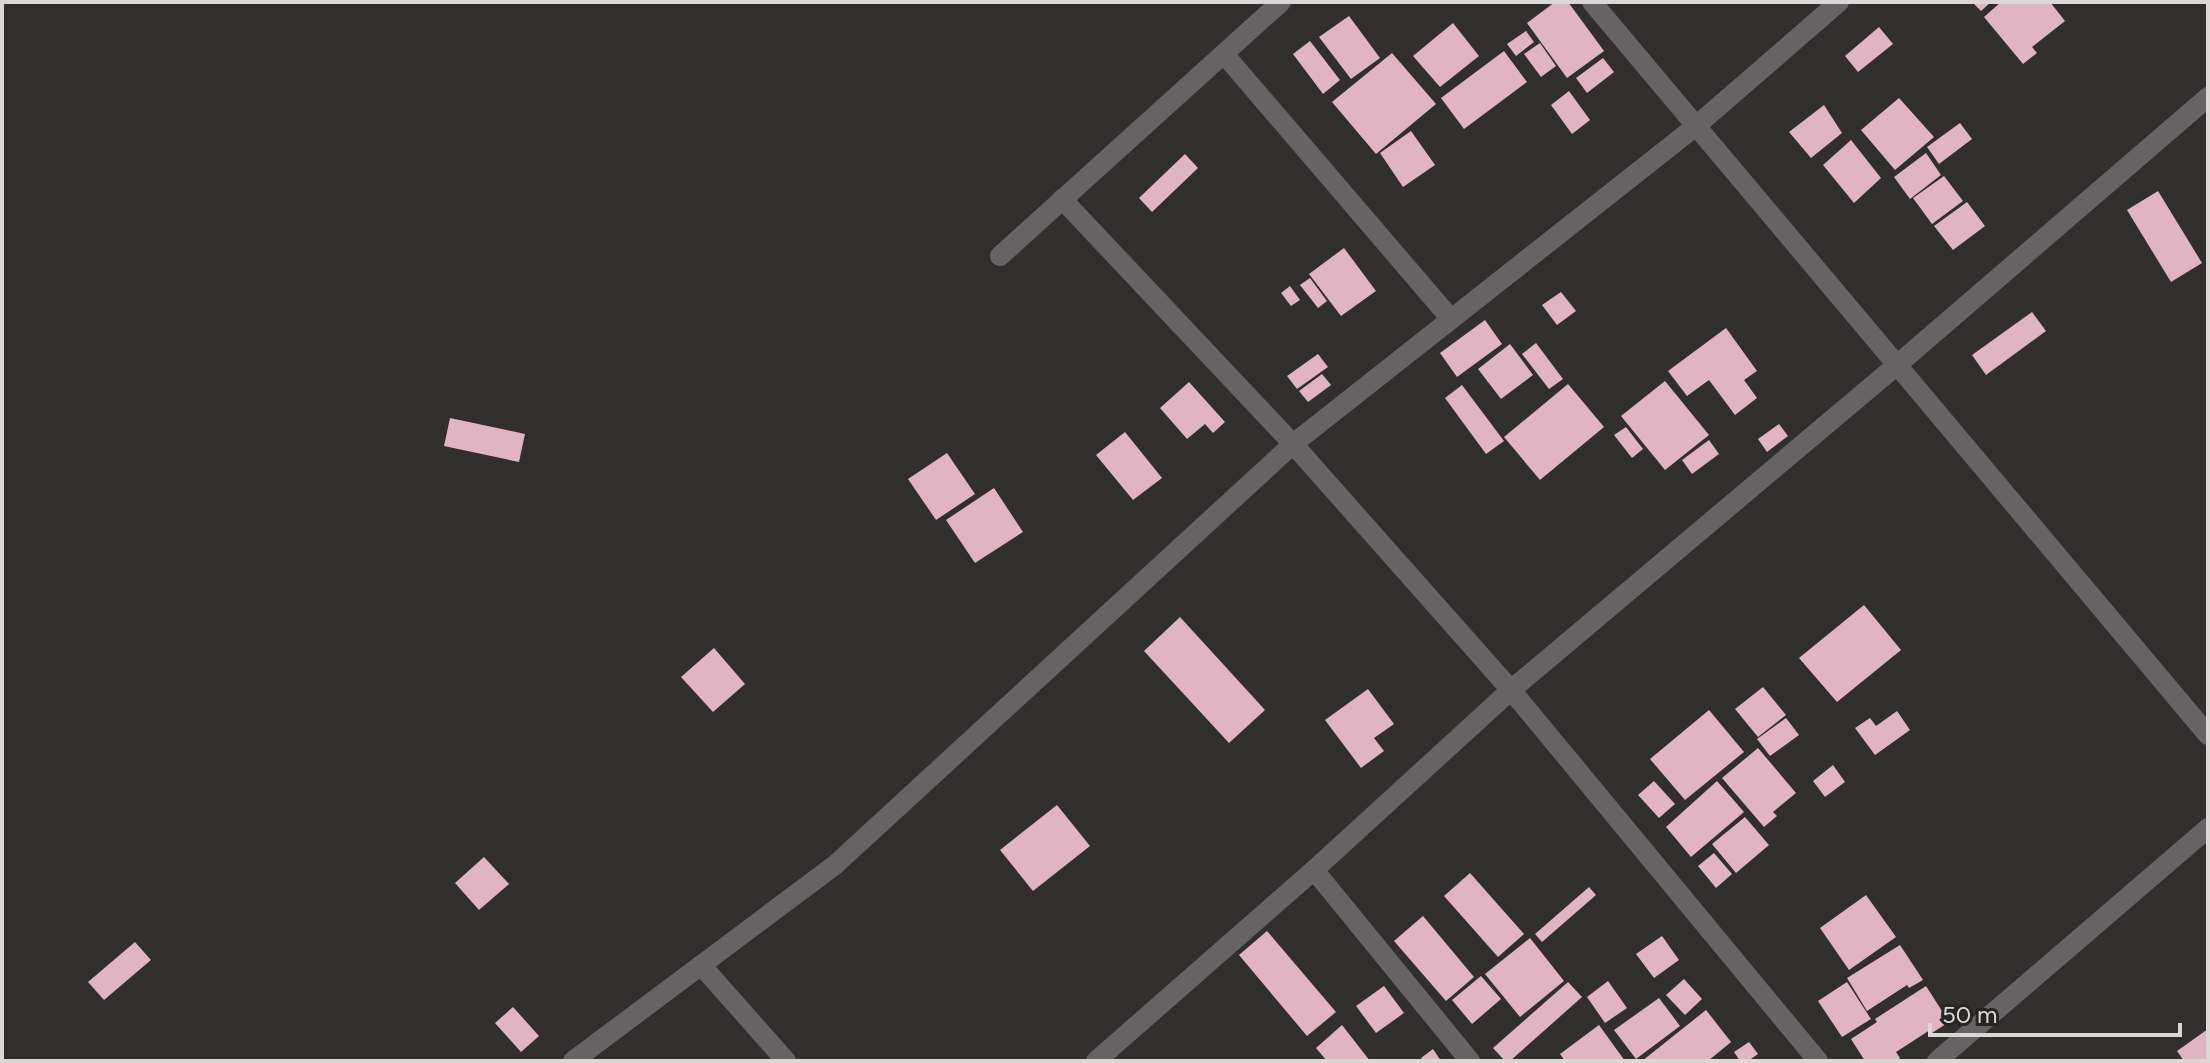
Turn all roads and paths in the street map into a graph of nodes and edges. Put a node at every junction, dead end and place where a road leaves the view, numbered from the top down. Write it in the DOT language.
graph roads {
  1 [pos="1281,2"];
  2 [pos="1592,2"];
  3 [pos="1839,2"];
  4 [pos="1224,54"];
  5 [pos="2208,97"];
  6 [pos="1696,126"];
  7 [pos="1062,199"];
  8 [pos="1000,256"];
  9 [pos="1451,319"];
  10 [pos="1897,365"];
  11 [pos="1293,444"];
  12 [pos="1511,690"];
  13 [pos="2208,735"];
  14 [pos="2208,828"];
  15 [pos="1314,870"];
  16 [pos="701,965"];
  17 [pos="573,1061"];
  18 [pos="786,1061"];
  19 [pos="1096,1061"];
  20 [pos="1470,1061"];
  21 [pos="1818,1061"];
  22 [pos="1937,1061"];
  1 -- 4 [label="street"];
  2 -- 6 [label="street"];
  3 -- 6 [label="street"];
  4 -- 7 [label="street"];
  4 -- 9 [label="street"];
  5 -- 10 [label="street"];
  6 -- 9 [label="street"];
  6 -- 10 [label="street"];
  7 -- 8 [label="street"];
  7 -- 11 [label="street"];
  9 -- 11 [label="street"];
  10 -- 12 [label="street"];
  10 -- 13 [label="street"];
  11 -- 12 [label="street"];
  11 -- 16 [label="street"];
  12 -- 15 [label="street"];
  12 -- 21 [label="street"];
  14 -- 22 [label="street"];
  15 -- 19 [label="street"];
  15 -- 20 [label="street"];
  16 -- 17 [label="street"];
  16 -- 18 [label="street"];
}
